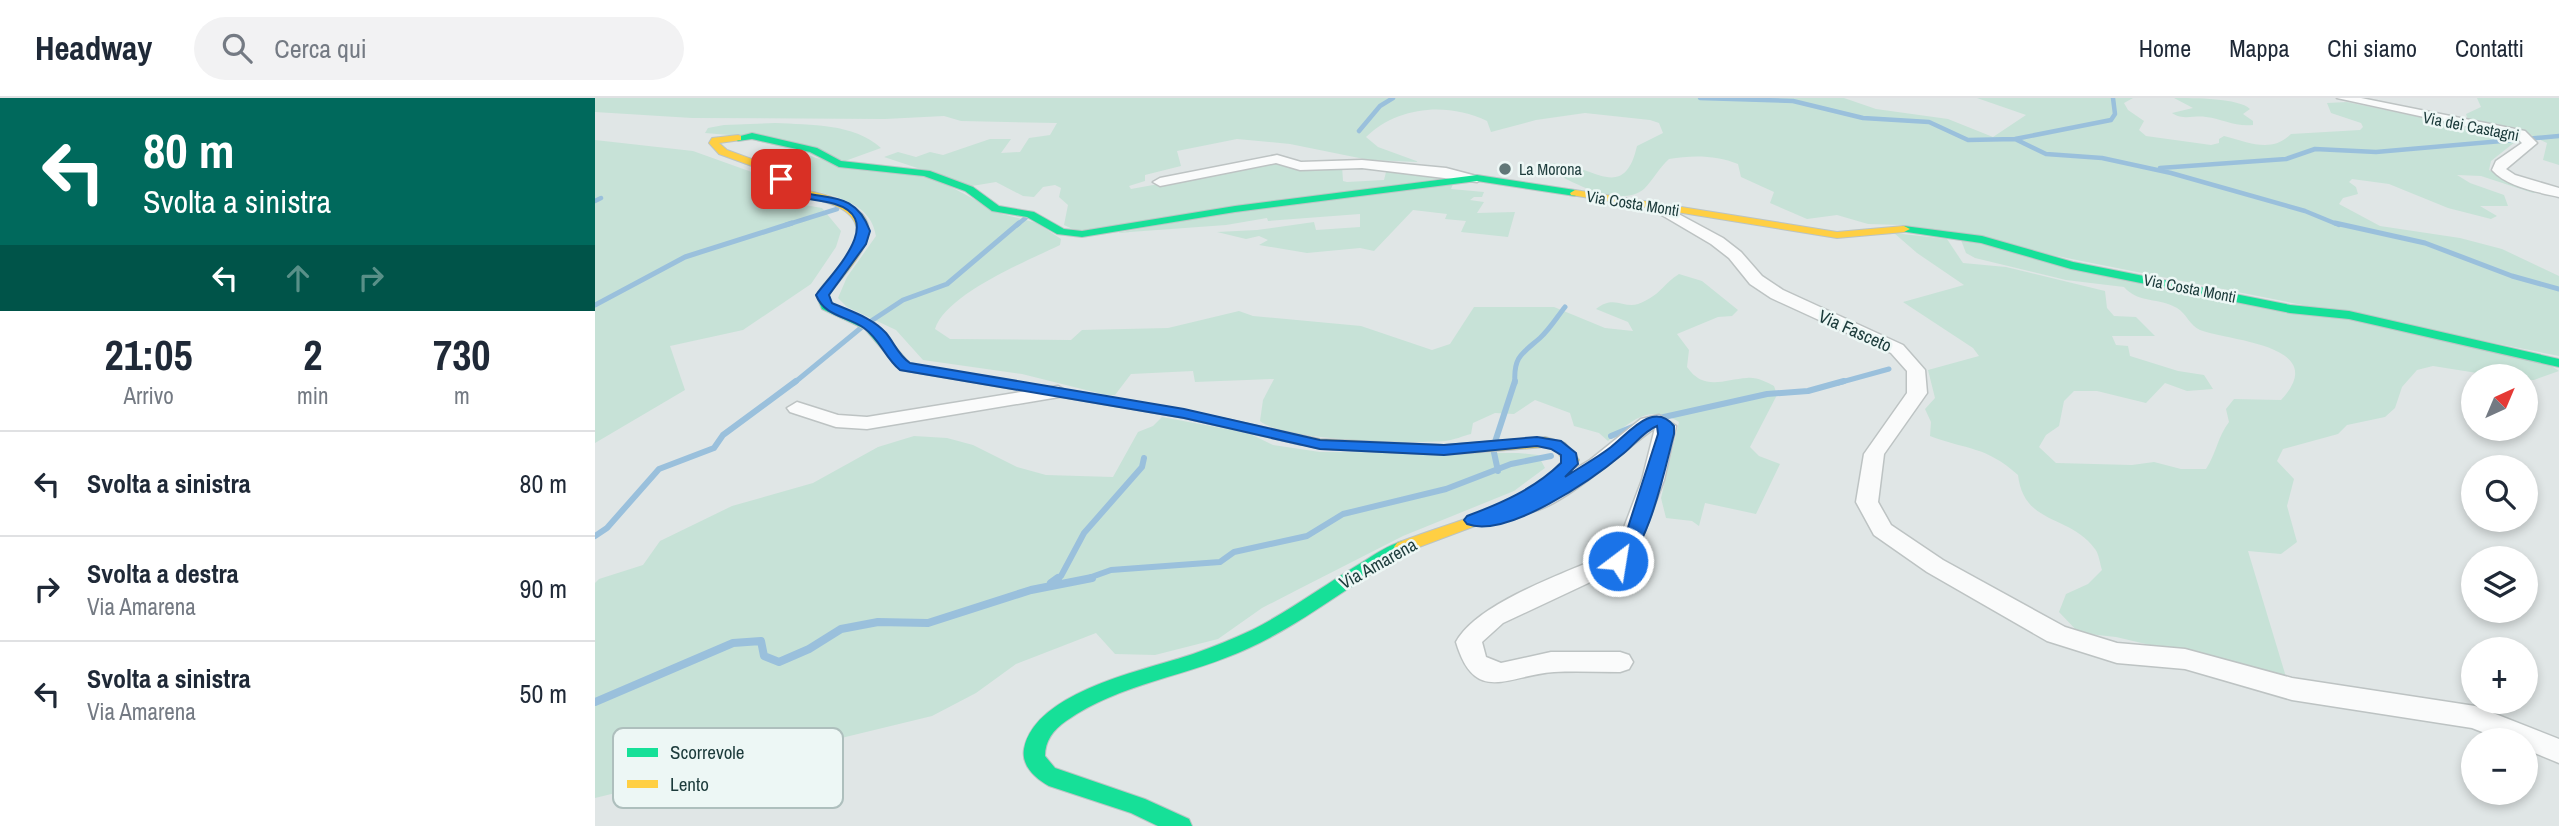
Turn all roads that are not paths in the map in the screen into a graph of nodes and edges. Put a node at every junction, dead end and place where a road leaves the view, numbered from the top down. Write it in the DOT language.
graph roads {
  1 [pos="2343,98"];
  2 [pos="716,140"];
  3 [pos="1477,178"];
  4 [pos="1160,182"];
  5 [pos="2559,193"];
  6 [pos="1660,208"];
  7 [pos="2559,363"];
  8 [pos="1058,392"];
  9 [pos="797,408"];
  10 [pos="1473,520"];
  11 [pos="1620,662"];
  12 [pos="2559,751"];
  13 [pos="1181,826"];
  1 -- 5 [label="street, Via dei Castagni"];
  2 -- 3 [label="street, Via Costa Monti"];
  2 -- 8 [label="street, Via Amarena"];
  3 -- 4 [label="street"];
  3 -- 6 [label="street, Via Costa Monti"];
  6 -- 7 [label="street, Via Costa Monti"];
  6 -- 12 [label="street, Via Fasceto"];
  8 -- 9 [label="street"];
  8 -- 10 [label="street, Via Amarena"];
  10 -- 11 [label="street"];
  10 -- 13 [label="street, Via Amarena"];
}
